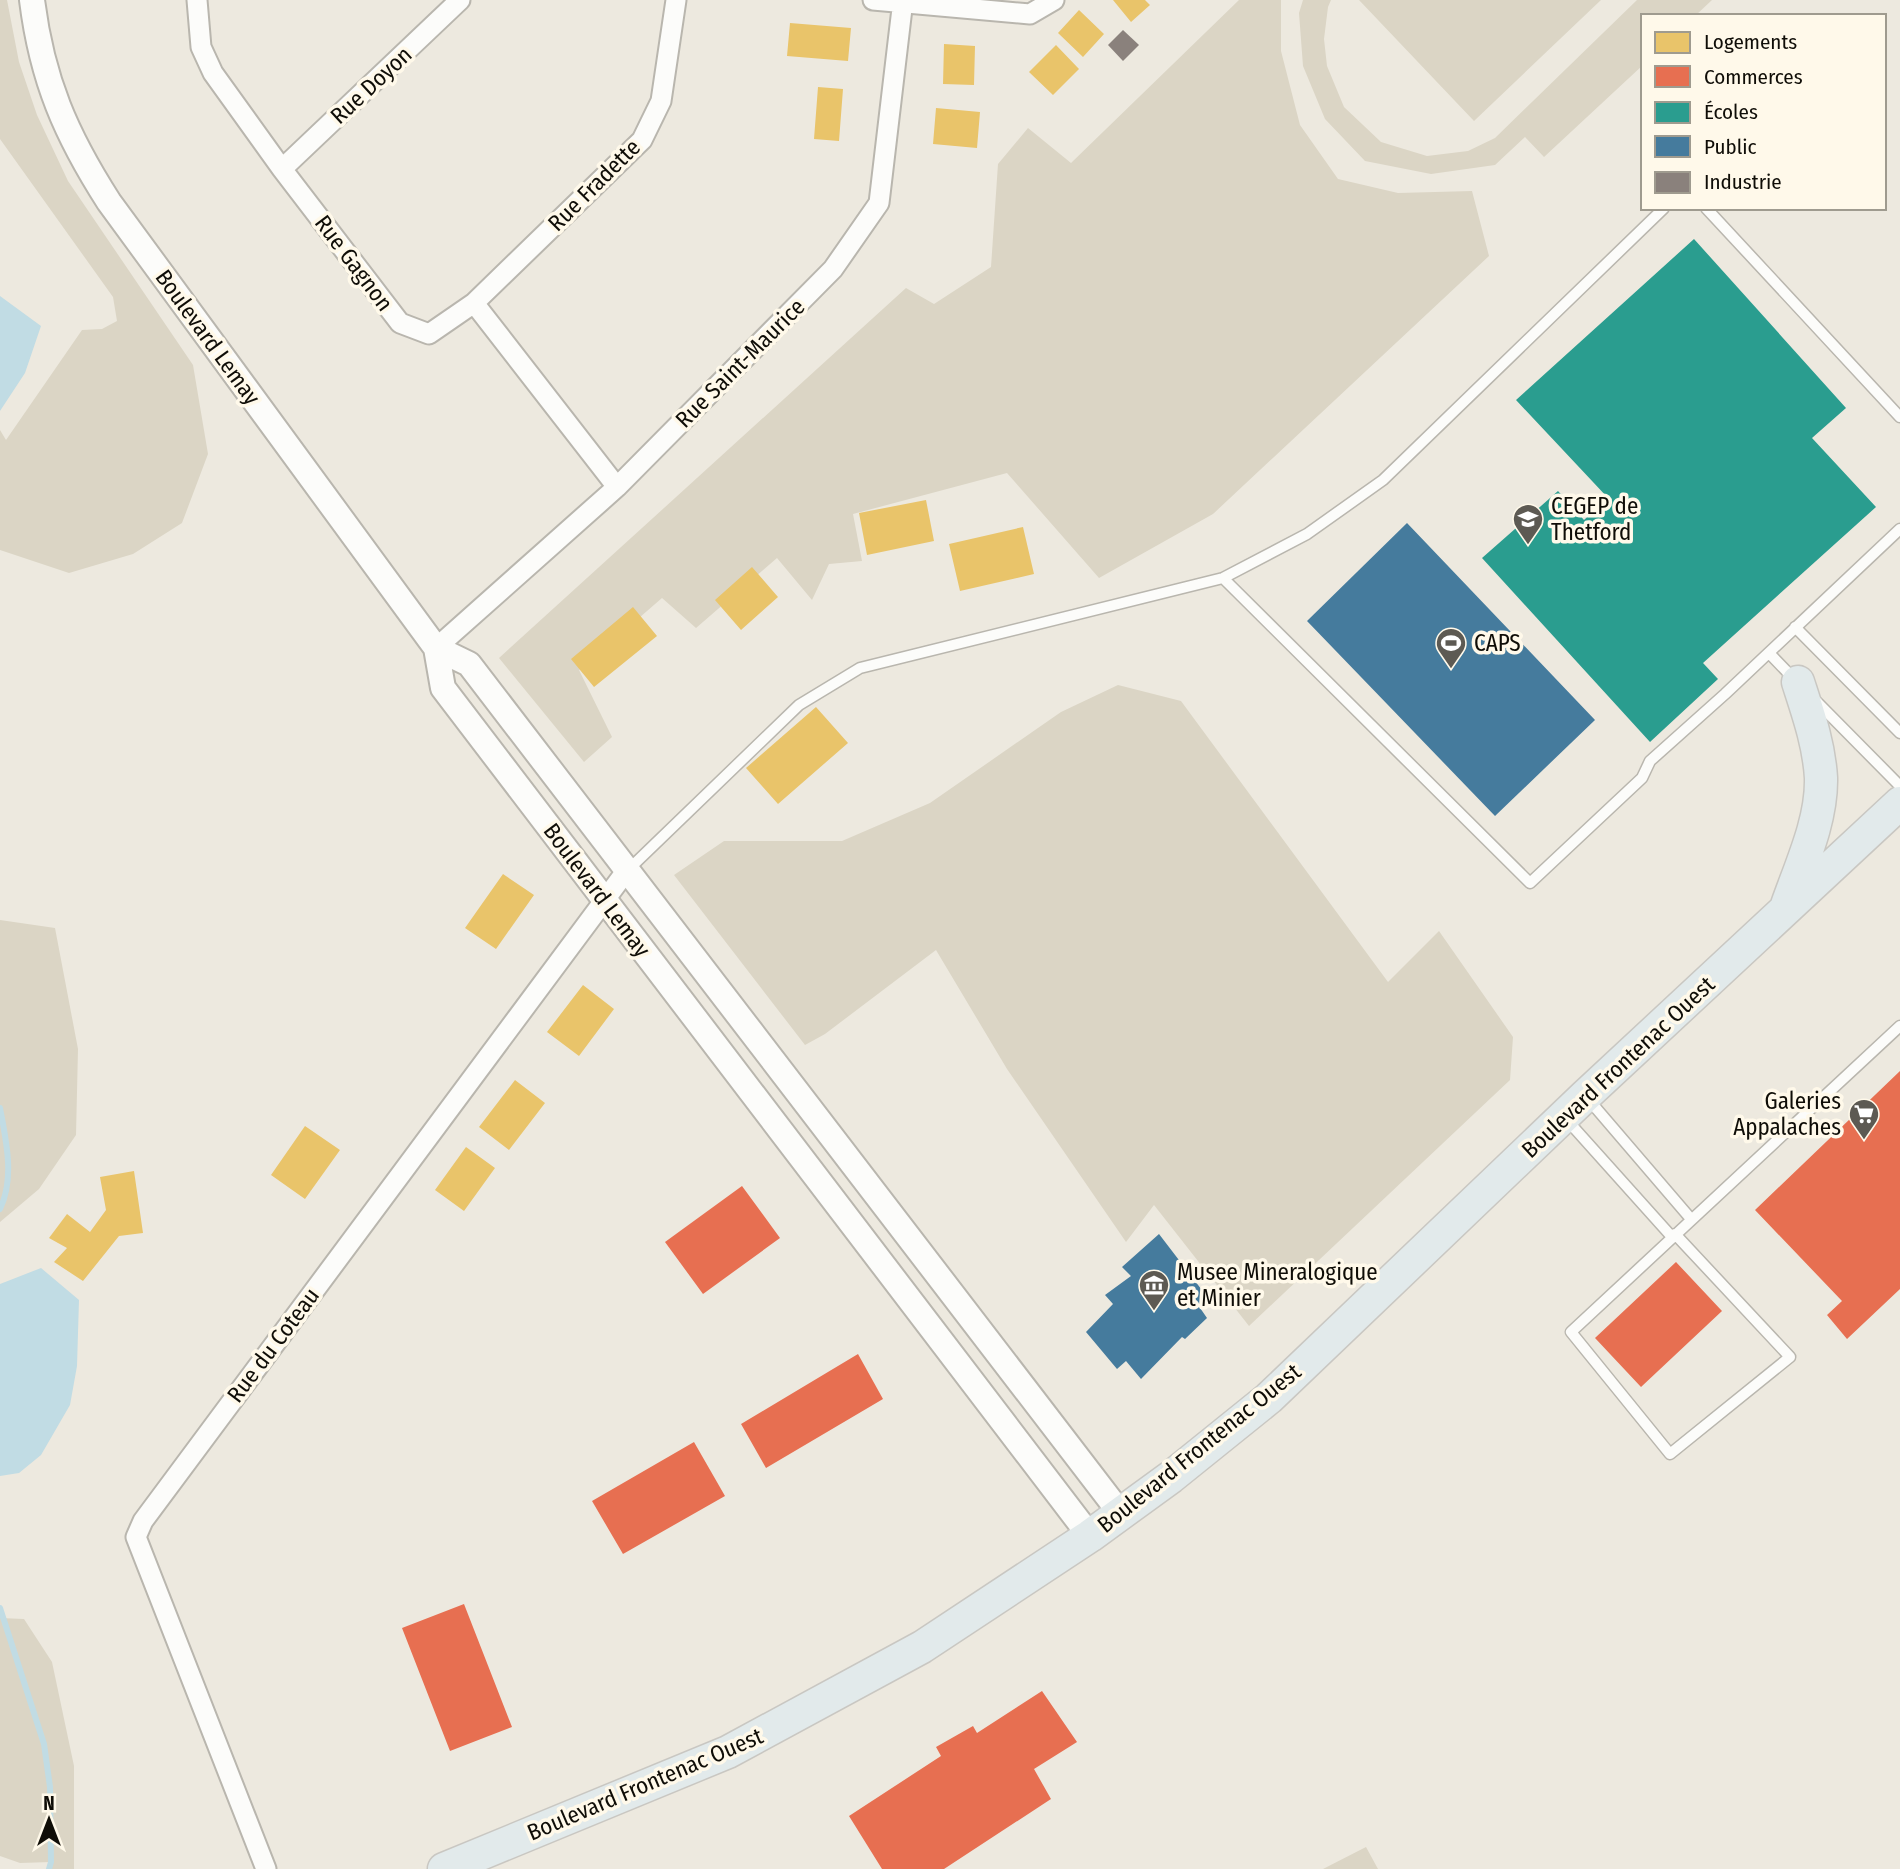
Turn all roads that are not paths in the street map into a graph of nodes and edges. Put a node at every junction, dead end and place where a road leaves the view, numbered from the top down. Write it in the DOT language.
graph roads {
  1 [pos="32,0"];
  2 [pos="197,0"];
  3 [pos="460,0"];
  4 [pos="676,0"];
  5 [pos="873,0"];
  6 [pos="1054,0"];
  7 [pos="903,1"];
  8 [pos="282,169"];
  9 [pos="1662,210"];
  10 [pos="1708,210"];
  11 [pos="474,303"];
  12 [pos="1900,417"];
  13 [pos="617,487"];
  14 [pos="1900,529"];
  15 [pos="1223,578"];
  16 [pos="1796,627"];
  17 [pos="436,648"];
  18 [pos="1769,653"];
  19 [pos="1798,682"];
  20 [pos="1900,733"];
  21 [pos="1900,786"];
  22 [pos="1900,803"];
  23 [pos="627,870"];
  24 [pos="605,900"];
  25 [pos="1786,909"];
  26 [pos="1900,1026"];
  27 [pos="802,1098"];
  28 [pos="1574,1107"];
  29 [pos="776,1124"];
  30 [pos="1691,1219"];
  31 [pos="1673,1235"];
  32 [pos="993,1348"];
  33 [pos="966,1374"];
  34 [pos="1121,1514"];
  35 [pos="1090,1536"];
  36 [pos="266,1869"];
  37 [pos="444,1869"];
  1 -- 17 [label="street, Boulevard Lemay"];
  2 -- 8 [label="street, Rue Gagnon"];
  3 -- 8 [label="street, Rue Doyon"];
  4 -- 11 [label="street, Rue Fradette"];
  5 -- 7 [label="street"];
  6 -- 7 [label="street"];
  7 -- 13 [label="street, Rue Saint-Maurice"];
  8 -- 11 [label="street, Rue Gagnon"];
  9 -- 15 [label="lane"];
  10 -- 12 [label="lane"];
  11 -- 13 [label="street"];
  13 -- 17 [label="street, Rue Saint-Maurice"];
  14 -- 16 [label="lane"];
  15 -- 18 [label="lane"];
  15 -- 23 [label="lane"];
  16 -- 18 [label="lane"];
  16 -- 20 [label="lane"];
  17 -- 23 [label="street, Boulevard Lemay"];
  17 -- 24 [label="street, Boulevard Lemay"];
  18 -- 19 [label="lane"];
  19 -- 21 [label="lane"];
  19 -- 25 [label="main road"];
  22 -- 25 [label="main road, Boulevard Frontenac Ouest"];
  23 -- 24 [label="street, Rue du Coteau"];
  23 -- 27 [label="street, Boulevard Lemay"];
  24 -- 29 [label="street, Boulevard Lemay"];
  24 -- 36 [label="street, Rue du Coteau"];
  25 -- 28 [label="main road, Boulevard Frontenac Ouest"];
  26 -- 30 [label="lane"];
  27 -- 29 [label="street"];
  27 -- 32 [label="street, Boulevard Lemay"];
  28 -- 30 [label="lane"];
  28 -- 31 [label="lane"];
  28 -- 34 [label="main road, Boulevard Frontenac Ouest"];
  29 -- 33 [label="street, Boulevard Lemay"];
  30 -- 31 [label="lane"];
  31 -- 31 [label="lane"];
  32 -- 33 [label="street"];
  32 -- 34 [label="street, Boulevard Lemay"];
  33 -- 35 [label="street, Boulevard Lemay"];
  34 -- 35 [label="main road, Boulevard Frontenac Ouest"];
  35 -- 37 [label="main road, Boulevard Frontenac Ouest"];
}
